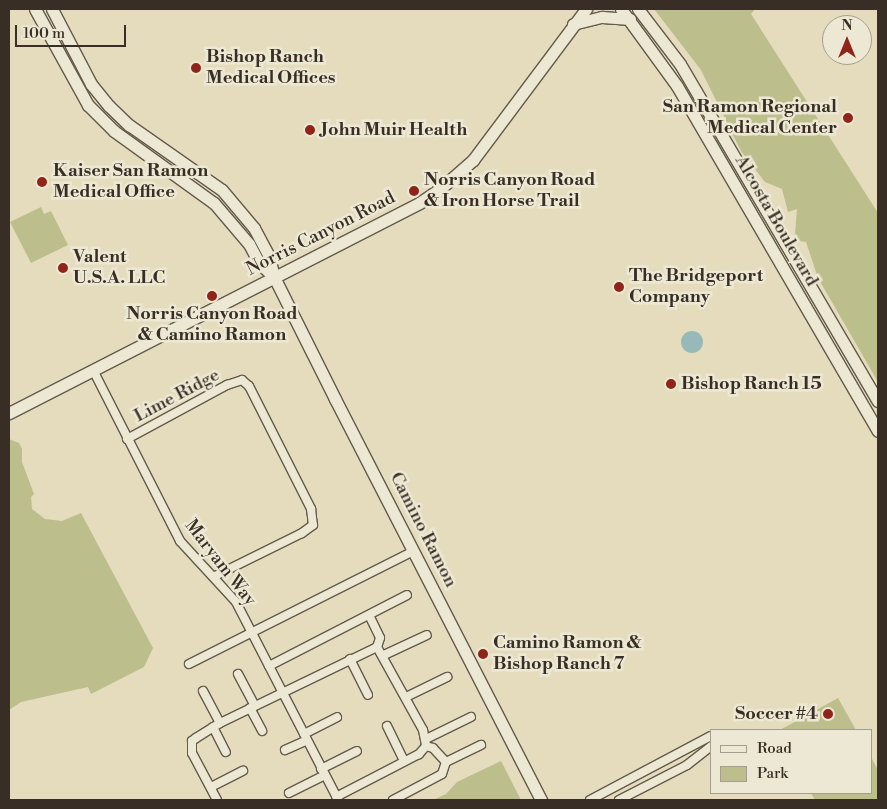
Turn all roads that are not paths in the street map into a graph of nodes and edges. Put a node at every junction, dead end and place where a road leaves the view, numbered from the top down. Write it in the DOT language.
graph roads {
  1 [pos="36,9"];
  2 [pos="52,9"];
  3 [pos="586,9"];
  4 [pos="621,9"];
  5 [pos="638,9"];
  6 [pos="630,19"];
  7 [pos="571,25"];
  8 [pos="274,277"];
  9 [pos="93,370"];
  10 [pos="878,401"];
  11 [pos="9,413"];
  12 [pos="878,431"];
  13 [pos="127,439"];
  14 [pos="414,551"];
  15 [pos="215,576"];
  16 [pos="407,595"];
  17 [pos="369,615"];
  18 [pos="252,633"];
  19 [pos="427,635"];
  20 [pos="377,647"];
  21 [pos="384,656"];
  22 [pos="350,659"];
  23 [pos="189,664"];
  24 [pos="269,666"];
  25 [pos="238,674"];
  26 [pos="448,677"];
  27 [pos="203,691"];
  28 [pos="282,693"];
  29 [pos="368,695"];
  30 [pos="406,697"];
  31 [pos="253,707"];
  32 [pos="337,717"];
  33 [pos="471,717"];
  34 [pos="216,725"];
  35 [pos="386,726"];
  36 [pos="262,731"];
  37 [pos="305,737"];
  38 [pos="710,737"];
  39 [pos="426,742"];
  40 [pos="481,745"];
  41 [pos="710,747"];
  42 [pos="285,750"];
  43 [pos="357,750"];
  44 [pos="226,752"];
  45 [pos="404,761"];
  46 [pos="446,762"];
  47 [pos="243,771"];
  48 [pos="323,772"];
  49 [pos="211,787"];
  50 [pos="288,793"];
  51 [pos="337,798"];
  52 [pos="217,800"];
  53 [pos="393,800"];
  54 [pos="541,800"];
  55 [pos="590,800"];
  56 [pos="619,800"];
  1 -- 8 [label="main road, Camino Ramon"];
  2 -- 8 [label="main road, Camino Ramon"];
  3 -- 7 [label="main road, Norris Canyon Road"];
  4 -- 6 [label="main road, Alcosta Boulevard"];
  5 -- 10 [label="main road, Alcosta Boulevard"];
  6 -- 7 [label="main road"];
  6 -- 12 [label="main road, Alcosta Boulevard"];
  7 -- 8 [label="main road, Norris Canyon Road"];
  8 -- 9 [label="main road, Norris Canyon Road"];
  8 -- 14 [label="main road, Camino Ramon"];
  9 -- 11 [label="main road, Norris Canyon Road"];
  9 -- 13 [label="street, Maryam Way"];
  13 -- 15 [label="street, Maryam Way"];
  13 -- 15 [label="street, Lime Ridge"];
  14 -- 18 [label="street"];
  14 -- 54 [label="main road, Camino Ramon"];
  15 -- 18 [label="street, Maryam Way"];
  16 -- 17 [label="street"];
  17 -- 20 [label="street"];
  17 -- 24 [label="street"];
  18 -- 23 [label="street"];
  18 -- 24 [label="street, Maryam Way"];
  19 -- 21 [label="street"];
  20 -- 21 [label="street"];
  20 -- 22 [label="street"];
  21 -- 30 [label="street"];
  22 -- 28 [label="street"];
  22 -- 29 [label="street"];
  24 -- 28 [label="street, Maryam Way"];
  25 -- 31 [label="street"];
  26 -- 30 [label="street"];
  27 -- 34 [label="street"];
  28 -- 31 [label="street"];
  28 -- 37 [label="street, Maryam Way"];
  30 -- 39 [label="street"];
  31 -- 34 [label="street"];
  31 -- 36 [label="street"];
  32 -- 37 [label="street"];
  33 -- 39 [label="street"];
  34 -- 44 [label="street"];
  34 -- 49 [label="street"];
  35 -- 45 [label="street"];
  37 -- 42 [label="street"];
  37 -- 48 [label="street, Maryam Way"];
  38 -- 55 [label="street"];
  39 -- 45 [label="street"];
  39 -- 46 [label="street"];
  40 -- 46 [label="street"];
  41 -- 56 [label="street"];
  43 -- 48 [label="street"];
  45 -- 51 [label="street"];
  46 -- 53 [label="street"];
  47 -- 49 [label="street"];
  48 -- 50 [label="street"];
  48 -- 51 [label="street, Maryam Way"];
  49 -- 52 [label="street"];
}
